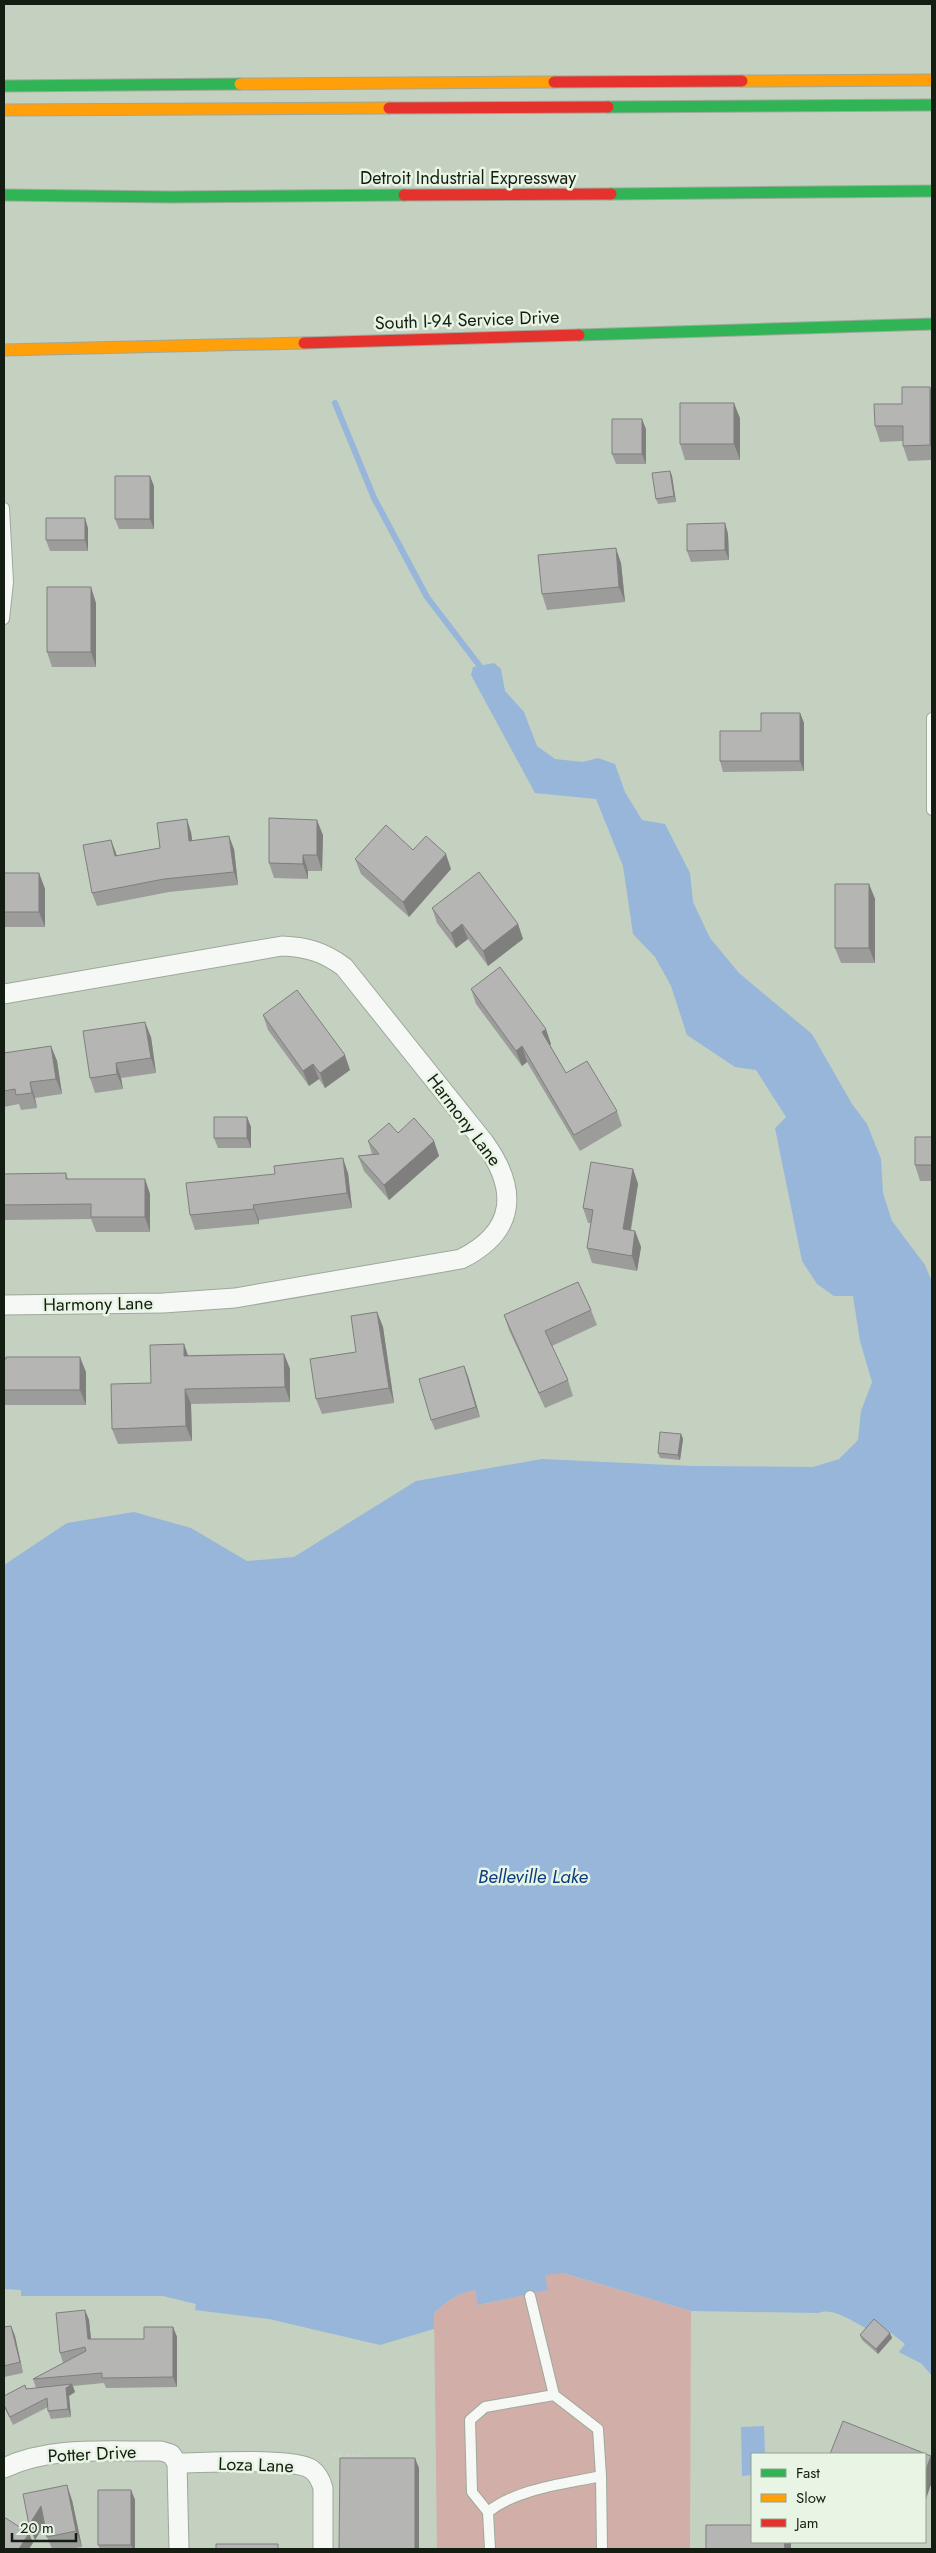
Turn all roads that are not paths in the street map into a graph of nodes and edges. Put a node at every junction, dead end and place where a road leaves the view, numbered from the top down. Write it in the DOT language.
graph roads {
  1 [pos="932,80"];
  2 [pos="4,86"];
  3 [pos="932,105"];
  4 [pos="4,110"];
  5 [pos="932,191"];
  6 [pos="4,195"];
  7 [pos="932,324"];
  8 [pos="4,350"];
  9 [pos="4,508"];
  10 [pos="4,620"];
  11 [pos="932,718"];
  12 [pos="932,810"];
  13 [pos="4,994"];
  14 [pos="4,1306"];
  15 [pos="530,2296"];
  16 [pos="554,2395"];
  17 [pos="177,2463"];
  18 [pos="4,2468"];
  19 [pos="601,2476"];
  20 [pos="488,2512"];
  21 [pos="179,2549"];
  22 [pos="323,2549"];
  23 [pos="490,2549"];
  24 [pos="602,2549"];
  1 -- 2 [label="main road"];
  3 -- 4 [label="main road"];
  5 -- 6 [label="main road, Detroit Industrial Expressway"];
  7 -- 8 [label="main road, South I-94 Service Drive"];
  9 -- 10 [label="lane"];
  11 -- 12 [label="lane"];
  13 -- 14 [label="street, Harmony Lane"];
  15 -- 16 [label="lane"];
  16 -- 19 [label="lane"];
  16 -- 20 [label="lane"];
  17 -- 18 [label="street, Potter Drive"];
  17 -- 21 [label="street"];
  17 -- 22 [label="street, Loza Lane"];
  19 -- 20 [label="lane"];
  19 -- 24 [label="lane"];
  20 -- 23 [label="lane"];
}
